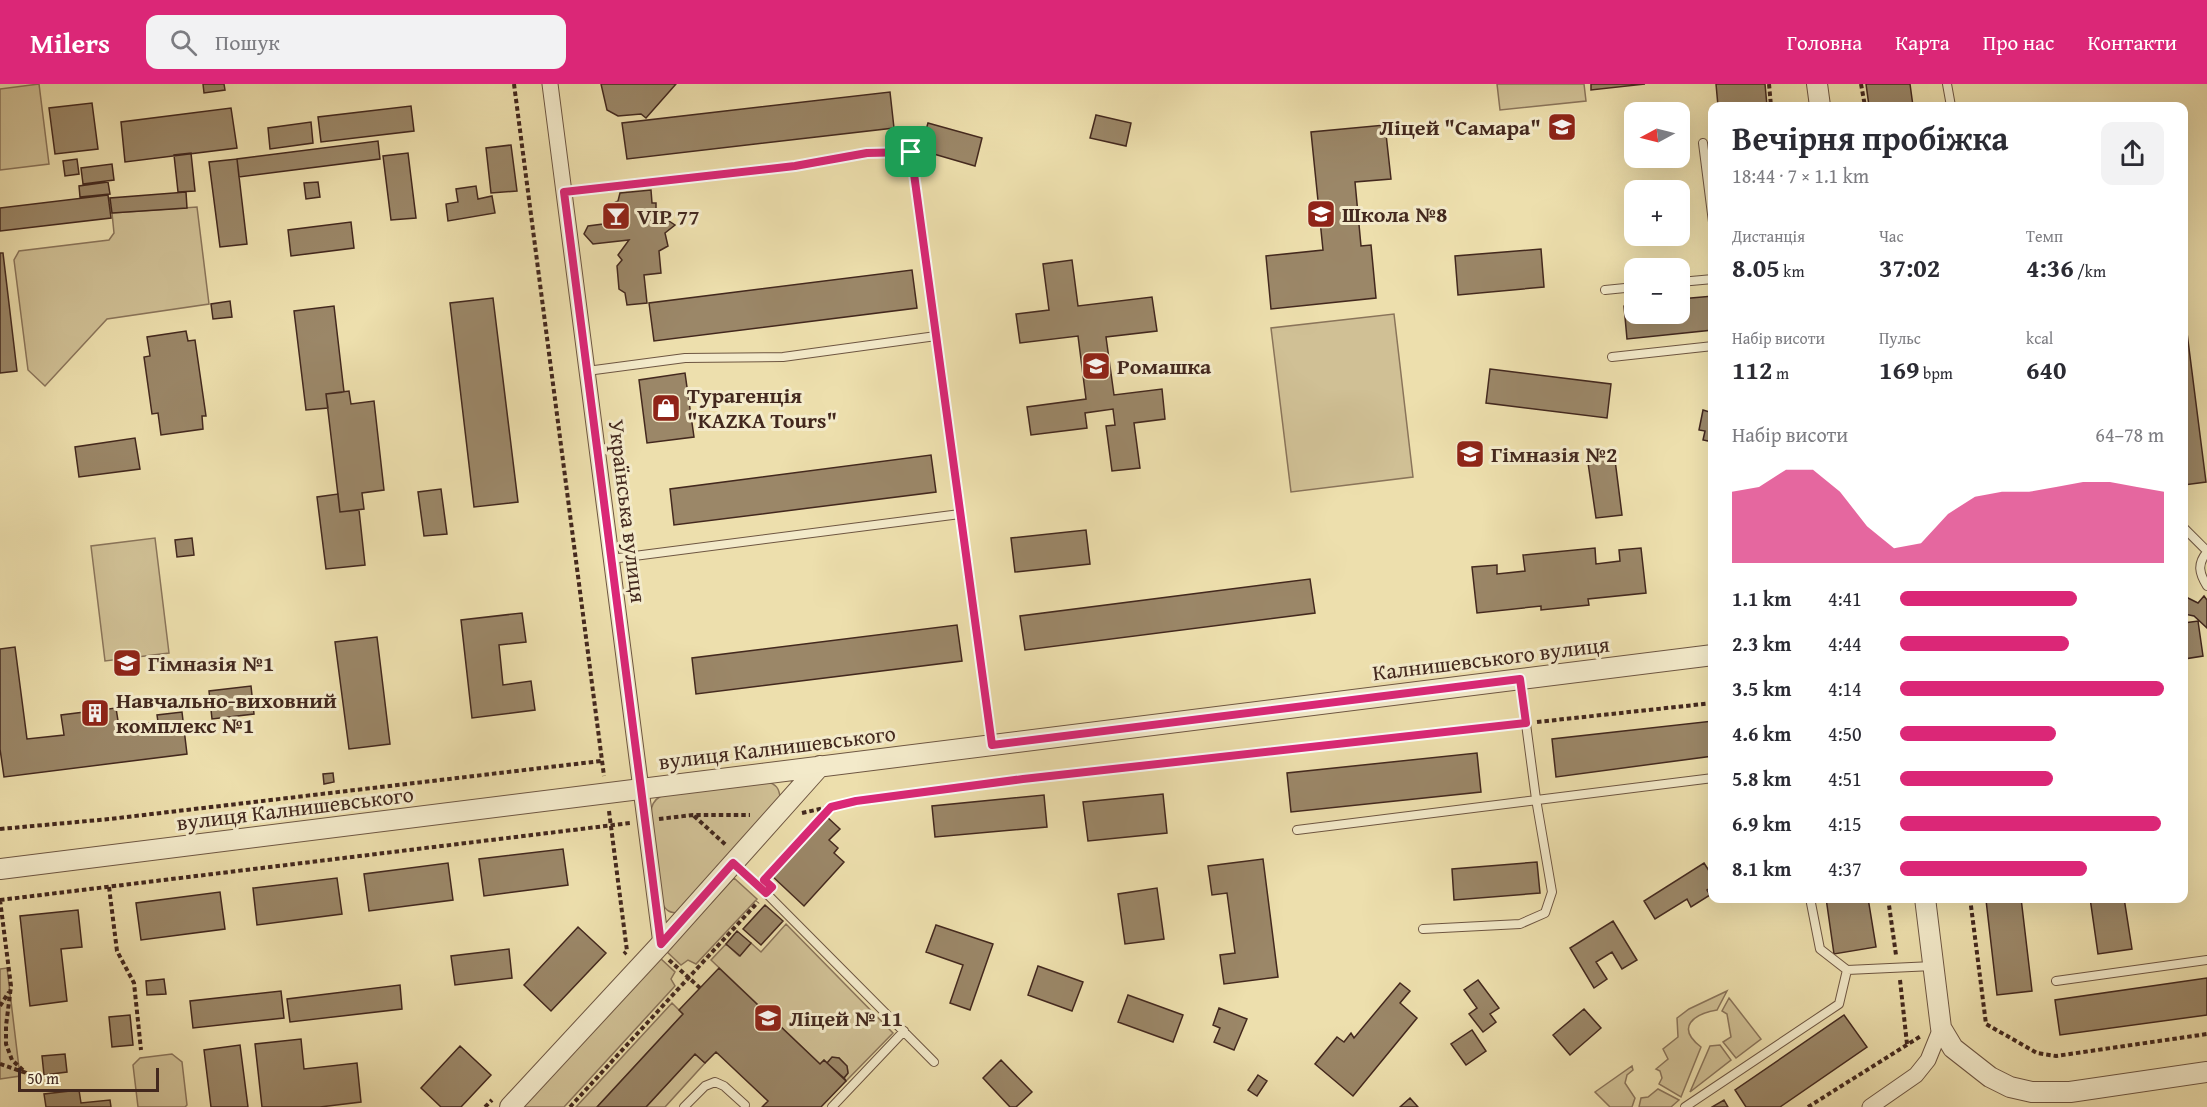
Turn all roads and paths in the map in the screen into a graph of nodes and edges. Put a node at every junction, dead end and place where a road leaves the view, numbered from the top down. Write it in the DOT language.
graph roads {
  1 [pos="514,84"];
  2 [pos="550,84"];
  3 [pos="1769,84"];
  4 [pos="1817,84"];
  5 [pos="1862,84"];
  6 [pos="1947,84"];
  7 [pos="1771,102"];
  8 [pos="1819,102"];
  9 [pos="1864,102"];
  10 [pos="1950,102"];
  11 [pos="1703,143"];
  12 [pos="1708,182"];
  13 [pos="564,192"];
  14 [pos="1708,279"];
  15 [pos="1690,281"];
  16 [pos="1624,288"];
  17 [pos="1605,291"];
  18 [pos="936,336"];
  19 [pos="1708,347"];
  20 [pos="1612,357"];
  21 [pos="587,371"];
  22 [pos="960,513"];
  23 [pos="2188,532"];
  24 [pos="2207,551"];
  25 [pos="611,559"];
  26 [pos="2207,586"];
  27 [pos="1708,656"];
  28 [pos="1520,679"];
  29 [pos="1708,704"];
  30 [pos="1275,709"];
  31 [pos="1526,723"];
  32 [pos="992,745"];
  33 [pos="820,766"];
  34 [pos="1708,779"];
  35 [pos="642,789"];
  36 [pos="1536,799"];
  37 [pos="831,807"];
  38 [pos="799,814"];
  39 [pos="693,815"];
  40 [pos="776,816"];
  41 [pos="0,829"];
  42 [pos="1297,830"];
  43 [pos="733,863"];
  44 [pos="0,869"];
  45 [pos="109,887"];
  46 [pos="766,893"];
  47 [pos="0,900"];
  48 [pos="1811,903"];
  49 [pos="1926,903"];
  50 [pos="1971,903"];
  51 [pos="745,916"];
  52 [pos="750,921"];
  53 [pos="1423,929"];
  54 [pos="661,944"];
  55 [pos="619,959"];
  56 [pos="2207,960"];
  57 [pos="1934,966"];
  58 [pos="1847,970"];
  59 [pos="2056,981"];
  60 [pos="11,986"];
  61 [pos="0,1006"];
  62 [pos="1941,1028"];
  63 [pos="904,1031"];
  64 [pos="2207,1034"];
  65 [pos="141,1050"];
  66 [pos="934,1062"];
  67 [pos="0,1064"];
  68 [pos="2207,1072"];
  69 [pos="26,1073"];
  70 [pos="44,1079"];
  71 [pos="510,1104"];
  72 [pos="745,1105"];
  73 [pos="485,1107"];
  74 [pos="570,1107"];
  75 [pos="684,1107"];
  76 [pos="832,1107"];
  77 [pos="1685,1107"];
  78 [pos="1808,1107"];
  79 [pos="1870,1107"];
  1 -- 41 [label="path"];
  2 -- 13 [label="street, Українська вулиця"];
  3 -- 7 [label="path"];
  4 -- 8 [label="street"];
  5 -- 9 [label="path"];
  6 -- 10 [label="lane"];
  11 -- 12 [label="lane"];
  13 -- 18 [label="lane"];
  13 -- 21 [label="street, Українська вулиця"];
  14 -- 15 [label="lane"];
  16 -- 17 [label="lane"];
  18 -- 21 [label="lane"];
  18 -- 22 [label="lane"];
  19 -- 20 [label="lane"];
  21 -- 25 [label="street, Українська вулиця"];
  22 -- 25 [label="lane"];
  22 -- 32 [label="lane"];
  23 -- 24 [label="lane"];
  24 -- 26 [label="lane"];
  25 -- 35 [label="street, Українська вулиця"];
  27 -- 28 [label="street, Калнишевського вулиця"];
  28 -- 30 [label="street, Калнишевського вулиця"];
  28 -- 31 [label="lane"];
  29 -- 31 [label="path"];
  30 -- 32 [label="street, вулиця Калнишевського"];
  31 -- 36 [label="lane"];
  31 -- 37 [label="path"];
  32 -- 33 [label="street, вулиця Калнишевського"];
  33 -- 35 [label="street, вулиця Калнишевського"];
  33 -- 40 [label="street"];
  34 -- 36 [label="lane"];
  35 -- 44 [label="street, вулиця Калнишевського"];
  35 -- 54 [label="street, Українська вулиця"];
  36 -- 42 [label="lane"];
  36 -- 53 [label="lane"];
  37 -- 38 [label="path"];
  37 -- 46 [label="path"];
  39 -- 40 [label="path"];
  40 -- 43 [label="street"];
  43 -- 46 [label="lane"];
  43 -- 54 [label="street"];
  45 -- 47 [label="path"];
  45 -- 55 [label="path"];
  45 -- 65 [label="path"];
  46 -- 51 [label="path"];
  46 -- 63 [label="lane"];
  47 -- 60 [label="path"];
  48 -- 58 [label="lane"];
  49 -- 57 [label="street"];
  50 -- 64 [label="path"];
  51 -- 52 [label="path"];
  51 -- 74 [label="path"];
  54 -- 71 [label="street"];
  56 -- 59 [label="lane"];
  57 -- 58 [label="lane"];
  57 -- 62 [label="street"];
  58 -- 77 [label="lane"];
  60 -- 61 [label="path"];
  60 -- 69 [label="path"];
  62 -- 68 [label="street"];
  62 -- 78 [label="path"];
  62 -- 79 [label="street"];
  63 -- 66 [label="lane"];
  63 -- 76 [label="lane"];
  67 -- 69 [label="path"];
  69 -- 70 [label="path"];
  71 -- 73 [label="path"];
  72 -- 75 [label="lane"];
}
